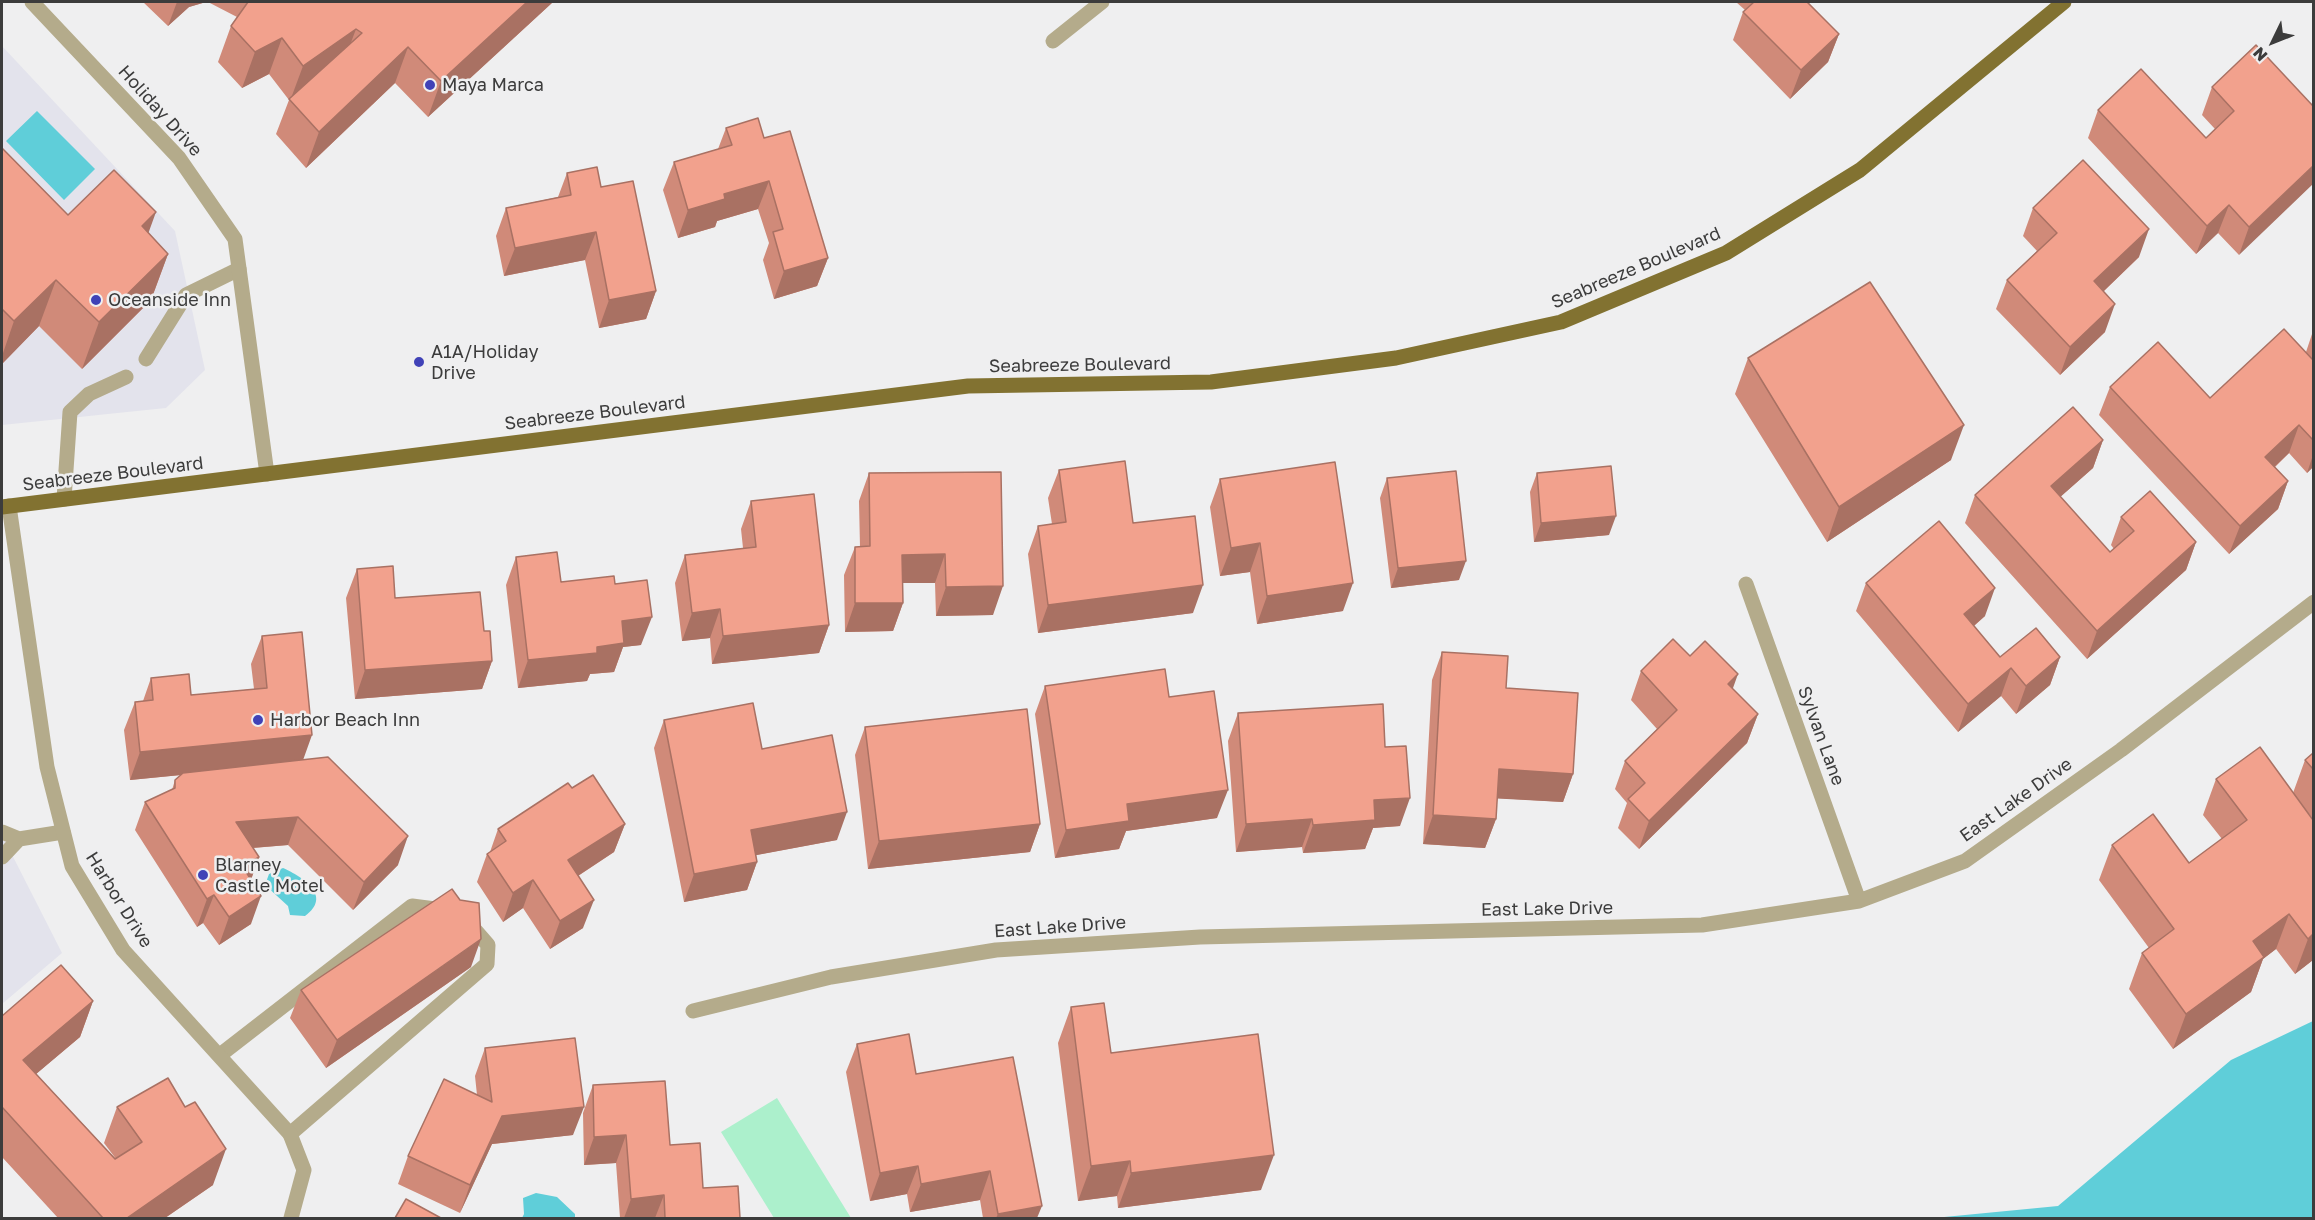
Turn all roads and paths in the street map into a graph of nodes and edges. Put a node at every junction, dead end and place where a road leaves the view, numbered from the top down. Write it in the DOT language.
graph roads {
  1 [pos="32,2"];
  2 [pos="1102,2"];
  3 [pos="2064,2"];
  4 [pos="1053,41"];
  5 [pos="239,269"];
  6 [pos="146,359"];
  7 [pos="126,377"];
  8 [pos="267,474"];
  9 [pos="64,499"];
  10 [pos="5,507"];
  11 [pos="1746,584"];
  12 [pos="2313,602"];
  13 [pos="2,832"];
  14 [pos="63,832"];
  15 [pos="19,839"];
  16 [pos="2,857"];
  17 [pos="1859,901"];
  18 [pos="693,1011"];
  19 [pos="220,1055"];
  20 [pos="290,1134"];
  21 [pos="291,1218"];
  1 -- 5 [label="street, Holiday Drive"];
  2 -- 4 [label="street"];
  3 -- 8 [label="main road, Seabreeze Boulevard"];
  5 -- 6 [label="street"];
  5 -- 8 [label="street, Holiday Drive"];
  7 -- 9 [label="street"];
  8 -- 9 [label="main road, Seabreeze Boulevard"];
  9 -- 10 [label="main road, Seabreeze Boulevard"];
  10 -- 14 [label="street, Harbor Drive"];
  11 -- 17 [label="street, Sylvan Lane"];
  12 -- 17 [label="street, East Lake Drive"];
  13 -- 15 [label="street"];
  14 -- 15 [label="street"];
  14 -- 19 [label="street, Harbor Drive"];
  15 -- 16 [label="street"];
  17 -- 18 [label="street, East Lake Drive"];
  19 -- 20 [label="street, Harbor Drive"];
  19 -- 20 [label="street"];
  20 -- 21 [label="street, Harbor Drive"];
}
